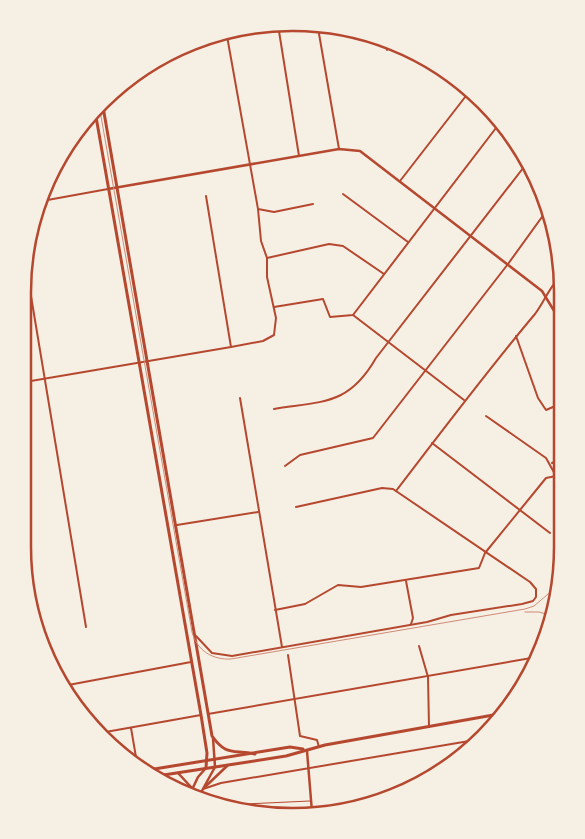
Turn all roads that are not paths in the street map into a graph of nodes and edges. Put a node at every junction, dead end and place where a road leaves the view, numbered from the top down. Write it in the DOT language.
graph roads {
  1 [pos="279,32"];
  2 [pos="319,33"];
  3 [pos="228,39"];
  4 [pos="466,97"];
  5 [pos="104,112"];
  6 [pos="96,120"];
  7 [pos="496,128"];
  8 [pos="339,149"];
  9 [pos="299,156"];
  10 [pos="250,164"];
  11 [pos="522,168"];
  12 [pos="400,181"];
  13 [pos="118,187"];
  14 [pos="108,189"];
  15 [pos="343,194"];
  16 [pos="206,196"];
  17 [pos="49,199"];
  18 [pos="312,204"];
  19 [pos="435,208"];
  20 [pos="258,209"];
  21 [pos="542,216"];
  22 [pos="471,237"];
  23 [pos="408,242"];
  24 [pos="267,258"];
  25 [pos="508,264"];
  26 [pos="384,274"];
  27 [pos="554,284"];
  28 [pos="31,297"];
  29 [pos="546,297"];
  30 [pos="274,307"];
  31 [pos="554,311"];
  32 [pos="353,314"];
  33 [pos="516,336"];
  34 [pos="389,341"];
  35 [pos="231,347"];
  36 [pos="148,363"];
  37 [pos="139,364"];
  38 [pos="426,370"];
  39 [pos="44,379"];
  40 [pos="31,381"];
  41 [pos="240,398"];
  42 [pos="464,400"];
  43 [pos="554,407"];
  44 [pos="274,409"];
  45 [pos="486,416"];
  46 [pos="432,443"];
  47 [pos="554,462"];
  48 [pos="551,464"];
  49 [pos="285,466"];
  50 [pos="554,471"];
  51 [pos="554,476"];
  52 [pos="396,491"];
  53 [pos="296,506"];
  54 [pos="520,511"];
  55 [pos="258,512"];
  56 [pos="176,525"];
  57 [pos="550,533"];
  58 [pos="485,553"];
  59 [pos="406,581"];
  60 [pos="275,610"];
  61 [pos="410,624"];
  62 [pos="86,627"];
  63 [pos="195,634"];
  64 [pos="419,646"];
  65 [pos="282,647"];
  66 [pos="288,655"];
  67 [pos="529,659"];
  68 [pos="191,662"];
  69 [pos="428,677"];
  70 [pos="71,685"];
  71 [pos="294,699"];
  72 [pos="208,714"];
  73 [pos="201,715"];
  74 [pos="492,715"];
  75 [pos="429,727"];
  76 [pos="131,728"];
  77 [pos="109,732"];
  78 [pos="212,736"];
  79 [pos="466,742"];
  80 [pos="319,746"];
  81 [pos="306,749"];
  82 [pos="255,754"];
  83 [pos="135,755"];
  84 [pos="216,760"];
  85 [pos="208,761"];
  86 [pos="228,765"];
  87 [pos="215,767"];
  88 [pos="206,768"];
  89 [pos="155,769"];
  90 [pos="309,769"];
  91 [pos="178,772"];
  92 [pos="165,775"];
  93 [pos="189,786"];
  94 [pos="192,788"];
  95 [pos="203,789"];
  96 [pos="311,801"];
  97 [pos="247,804"];
  98 [pos="312,807"];
  1 -- 9 [label="street"];
  2 -- 8 [label="street"];
  3 -- 10 [label="street"];
  4 -- 12 [label="street"];
  5 -- 13 [label="main road"];
  6 -- 14 [label="main road"];
  7 -- 19 [label="street"];
  8 -- 9 [label="street"];
  8 -- 12 [label="street"];
  9 -- 10 [label="street"];
  10 -- 13 [label="street"];
  10 -- 20 [label="street"];
  11 -- 22 [label="street"];
  12 -- 19 [label="street"];
  13 -- 14 [label="street"];
  13 -- 36 [label="main road"];
  14 -- 17 [label="street"];
  14 -- 37 [label="main road"];
  15 -- 23 [label="street"];
  16 -- 35 [label="street"];
  18 -- 20 [label="street"];
  19 -- 22 [label="street"];
  19 -- 23 [label="street"];
  20 -- 24 [label="street"];
  21 -- 25 [label="street"];
  22 -- 25 [label="street"];
  22 -- 34 [label="street"];
  23 -- 26 [label="street"];
  24 -- 26 [label="street"];
  24 -- 30 [label="street"];
  25 -- 29 [label="street"];
  25 -- 38 [label="street"];
  26 -- 32 [label="street"];
  27 -- 29 [label="street"];
  28 -- 39 [label="street"];
  29 -- 31 [label="street"];
  29 -- 33 [label="street"];
  30 -- 32 [label="street"];
  30 -- 35 [label="street"];
  32 -- 34 [label="street"];
  33 -- 42 [label="street"];
  33 -- 43 [label="street"];
  34 -- 38 [label="street"];
  34 -- 44 [label="street"];
  35 -- 36 [label="street"];
  36 -- 37 [label="street"];
  36 -- 56 [label="main road"];
  37 -- 39 [label="street"];
  37 -- 68 [label="main road"];
  38 -- 42 [label="street"];
  38 -- 49 [label="street"];
  39 -- 40 [label="street"];
  39 -- 62 [label="street"];
  41 -- 55 [label="street"];
  42 -- 46 [label="street"];
  45 -- 48 [label="street"];
  46 -- 52 [label="street"];
  46 -- 54 [label="street"];
  47 -- 48 [label="street"];
  48 -- 50 [label="street"];
  51 -- 54 [label="street"];
  52 -- 53 [label="street"];
  52 -- 58 [label="street"];
  54 -- 57 [label="street"];
  54 -- 58 [label="street"];
  55 -- 56 [label="street"];
  55 -- 60 [label="street"];
  56 -- 63 [label="main road"];
  58 -- 59 [label="street"];
  58 -- 61 [label="street"];
  59 -- 60 [label="street"];
  59 -- 61 [label="street"];
  60 -- 65 [label="street"];
  61 -- 65 [label="street"];
  63 -- 65 [label="street"];
  63 -- 72 [label="main road"];
  64 -- 69 [label="street"];
  66 -- 71 [label="street"];
  67 -- 69 [label="street"];
  68 -- 70 [label="street"];
  68 -- 73 [label="main road"];
  69 -- 71 [label="street"];
  69 -- 75 [label="street"];
  71 -- 72 [label="street"];
  71 -- 80 [label="street"];
  72 -- 78 [label="main road"];
  73 -- 76 [label="street"];
  73 -- 85 [label="main road"];
  74 -- 75 [label="main road"];
  75 -- 80 [label="main road"];
  76 -- 77 [label="street"];
  76 -- 83 [label="street"];
  78 -- 82 [label="main road"];
  78 -- 84 [label="street"];
  79 -- 90 [label="street"];
  80 -- 81 [label="main road"];
  81 -- 82 [label="main road"];
  81 -- 86 [label="main road"];
  81 -- 90 [label="street"];
  82 -- 84 [label="main road"];
  84 -- 85 [label="main road"];
  84 -- 87 [label="street"];
  85 -- 88 [label="main road"];
  85 -- 89 [label="main road"];
  86 -- 87 [label="main road"];
  86 -- 95 [label="street"];
  87 -- 88 [label="main road"];
  87 -- 95 [label="street"];
  88 -- 91 [label="main road"];
  88 -- 94 [label="street"];
  90 -- 95 [label="street"];
  90 -- 96 [label="street"];
  91 -- 92 [label="main road"];
  91 -- 93 [label="street"];
  96 -- 97 [label="lane"];
  96 -- 98 [label="street"];
}
